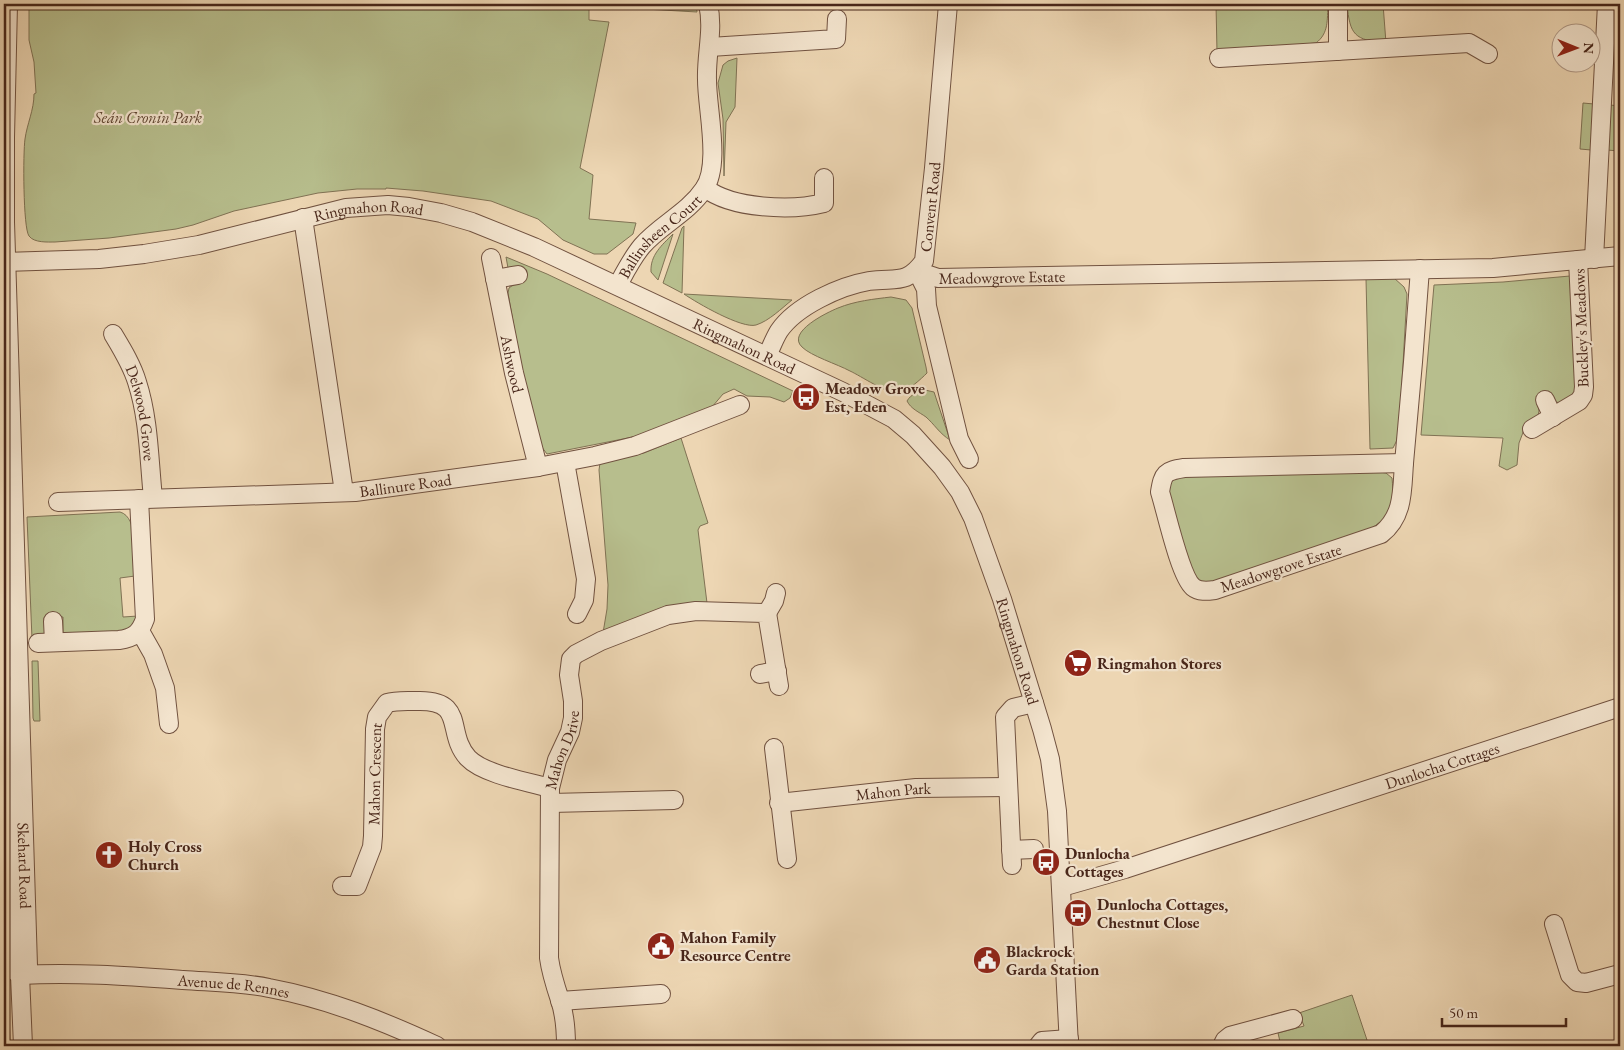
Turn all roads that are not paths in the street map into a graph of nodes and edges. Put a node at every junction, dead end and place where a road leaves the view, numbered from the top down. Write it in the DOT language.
graph roads {
  1 [pos="8,4"];
  2 [pos="708,4"];
  3 [pos="948,4"];
  4 [pos="1338,4"];
  5 [pos="1607,4"];
  6 [pos="837,19"];
  7 [pos="710,47"];
  8 [pos="1338,51"];
  9 [pos="1488,54"];
  10 [pos="1219,58"];
  11 [pos="824,178"];
  12 [pos="705,188"];
  13 [pos="304,218"];
  14 [pos="1620,256"];
  15 [pos="491,258"];
  16 [pos="1586,259"];
  17 [pos="5,262"];
  18 [pos="1420,269"];
  19 [pos="917,271"];
  20 [pos="518,275"];
  21 [pos="495,279"];
  22 [pos="618,285"];
  23 [pos="113,334"];
  24 [pos="767,356"];
  25 [pos="1545,400"];
  26 [pos="740,405"];
  27 [pos="1552,417"];
  28 [pos="1532,429"];
  29 [pos="969,459"];
  30 [pos="565,462"];
  31 [pos="1404,463"];
  32 [pos="538,467"];
  33 [pos="9,491"];
  34 [pos="344,492"];
  35 [pos="146,498"];
  36 [pos="58,502"];
  37 [pos="776,593"];
  38 [pos="767,613"];
  39 [pos="577,614"];
  40 [pos="53,621"];
  41 [pos="140,631"];
  42 [pos="772,677"];
  43 [pos="4,686"];
  44 [pos="1034,702"];
  45 [pos="1620,707"];
  46 [pos="169,724"];
  47 [pos="10,729"];
  48 [pos="774,748"];
  49 [pos="1008,787"];
  50 [pos="550,795"];
  51 [pos="674,800"];
  52 [pos="780,803"];
  53 [pos="1034,849"];
  54 [pos="786,860"];
  55 [pos="342,886"];
  56 [pos="1062,886"];
  57 [pos="1554,924"];
  58 [pos="20,974"];
  59 [pos="1620,974"];
  60 [pos="661,994"];
  61 [pos="560,1001"];
  62 [pos="1293,1019"];
  63 [pos="1069,1042"];
  64 [pos="22,1046"];
  65 [pos="437,1046"];
  66 [pos="566,1046"];
  67 [pos="1038,1046"];
  68 [pos="1222,1046"];
  1 -- 17 [label="street, Skehard Road"];
  2 -- 7 [label="street, Ballinsheen Court"];
  3 -- 19 [label="street, Convent Road"];
  4 -- 8 [label="street"];
  5 -- 16 [label="street, Buckley's Meadows"];
  6 -- 7 [label="street"];
  7 -- 12 [label="street, Ballinsheen Court"];
  8 -- 9 [label="street"];
  8 -- 10 [label="street"];
  11 -- 12 [label="street, Ballinsheen Court"];
  12 -- 22 [label="street, Ballinsheen Court"];
  13 -- 17 [label="street, Ringmahon Road"];
  13 -- 22 [label="street, Ringmahon Road"];
  13 -- 34 [label="street"];
  14 -- 16 [label="street, Meadowgrove Estate"];
  15 -- 21 [label="street, Ashwood"];
  16 -- 18 [label="street, Meadowgrove Estate"];
  16 -- 27 [label="street, Buckley's Meadows"];
  17 -- 33 [label="street, Skehard Road"];
  18 -- 19 [label="street, Meadowgrove Estate"];
  18 -- 31 [label="street, Meadowgrove Estate"];
  19 -- 24 [label="street"];
  19 -- 29 [label="street, Convent Road"];
  20 -- 21 [label="street"];
  21 -- 32 [label="street, Ashwood"];
  22 -- 24 [label="street, Ringmahon Road"];
  23 -- 35 [label="street, Delwood Grove"];
  24 -- 44 [label="street, Ringmahon Road"];
  25 -- 27 [label="street"];
  26 -- 30 [label="street, Ballinure Road"];
  27 -- 28 [label="street, Buckley's Meadows"];
  30 -- 32 [label="street, Ballinure Road"];
  30 -- 39 [label="street"];
  31 -- 31 [label="street, Meadowgrove Estate"];
  32 -- 34 [label="street, Ballinure Road"];
  33 -- 47 [label="street, Skehard Road"];
  34 -- 35 [label="street, Ballinure Road"];
  35 -- 36 [label="street, Ballinure Road"];
  35 -- 41 [label="street, Delwood Grove"];
  37 -- 38 [label="street"];
  38 -- 42 [label="street"];
  38 -- 50 [label="street, Mahon Drive"];
  40 -- 41 [label="street"];
  41 -- 46 [label="street"];
  43 -- 47 [label="street, Skehard Road"];
  44 -- 49 [label="street"];
  44 -- 56 [label="street, Ringmahon Road"];
  45 -- 56 [label="street, Dunlocha Cottages"];
  47 -- 58 [label="street, Skehard Road"];
  48 -- 52 [label="street"];
  49 -- 52 [label="street, Mahon Park"];
  49 -- 53 [label="street"];
  50 -- 51 [label="street"];
  50 -- 55 [label="street, Mahon Crescent"];
  50 -- 61 [label="street, Mahon Drive"];
  52 -- 54 [label="street"];
  56 -- 63 [label="street, Ringmahon Road"];
  57 -- 59 [label="street"];
  58 -- 64 [label="street, Skehard Road"];
  58 -- 65 [label="street, Avenue de Rennes"];
  60 -- 61 [label="street"];
  61 -- 66 [label="street, Mahon Drive"];
  62 -- 68 [label="street"];
  63 -- 67 [label="street"];
}
